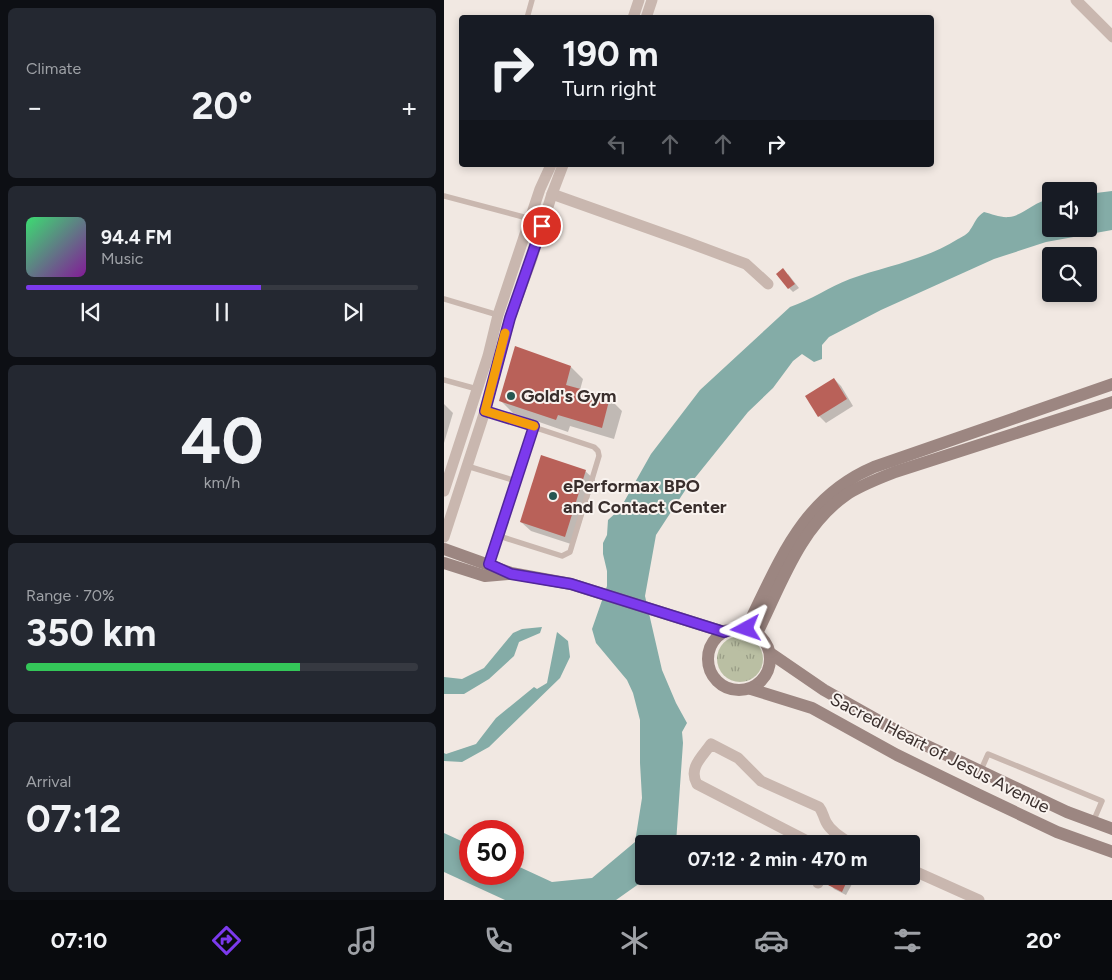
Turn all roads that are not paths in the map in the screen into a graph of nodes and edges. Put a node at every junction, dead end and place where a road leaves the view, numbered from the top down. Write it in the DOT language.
graph roads {
  1 [pos="532,0"];
  2 [pos="639,0"];
  3 [pos="652,0"];
  4 [pos="1076,0"];
  5 [pos="528,15"];
  6 [pos="634,15"];
  7 [pos="647,15"];
  8 [pos="1112,38"];
  9 [pos="550,167"];
  10 [pos="563,167"];
  11 [pos="552,194"];
  12 [pos="444,196"];
  13 [pos="531,219"];
  14 [pos="768,284"];
  15 [pos="444,300"];
  16 [pos="498,316"];
  17 [pos="510,318"];
  18 [pos="493,357"];
  19 [pos="444,380"];
  20 [pos="1112,384"];
  21 [pos="477,389"];
  22 [pos="1112,402"];
  23 [pos="471,406"];
  24 [pos="485,411"];
  25 [pos="534,426"];
  26 [pos="448,465"];
  27 [pos="467,466"];
  28 [pos="516,481"];
  29 [pos="444,491"];
  30 [pos="499,536"];
  31 [pos="444,537"];
  32 [pos="444,549"];
  33 [pos="444,563"];
  34 [pos="487,570"];
  35 [pos="751,631"];
  36 [pos="724,632"];
  37 [pos="770,653"];
  38 [pos="750,689"];
  39 [pos="981,770"];
  40 [pos="1093,822"];
  41 [pos="1112,829"];
  42 [pos="796,835"];
  43 [pos="838,835"];
  44 [pos="1112,852"];
  45 [pos="920,874"];
  46 [pos="980,900"];
  1 -- 5 [label="lane"];
  2 -- 6 [label="street"];
  3 -- 7 [label="street"];
  4 -- 8 [label="street"];
  9 -- 13 [label="street"];
  10 -- 11 [label="street"];
  11 -- 14 [label="street"];
  11 -- 17 [label="street"];
  12 -- 13 [label="lane"];
  13 -- 16 [label="street"];
  15 -- 16 [label="lane"];
  16 -- 17 [label="street"];
  16 -- 18 [label="street"];
  17 -- 18 [label="street"];
  18 -- 21 [label="street"];
  18 -- 24 [label="street"];
  19 -- 21 [label="lane"];
  20 -- 35 [label="main road"];
  21 -- 23 [label="street"];
  22 -- 35 [label="main road"];
  23 -- 24 [label="street"];
  23 -- 26 [label="street"];
  24 -- 25 [label="lane"];
  24 -- 27 [label="street"];
  25 -- 28 [label="lane"];
  25 -- 30 [label="lane"];
  26 -- 29 [label="street"];
  27 -- 28 [label="lane"];
  27 -- 31 [label="street"];
  28 -- 30 [label="lane"];
  30 -- 34 [label="lane"];
  32 -- 34 [label="main road"];
  33 -- 34 [label="main road"];
  34 -- 36 [label="main road"];
  35 -- 36 [label="main road"];
  35 -- 37 [label="main road"];
  36 -- 38 [label="main road"];
  37 -- 38 [label="main road"];
  37 -- 39 [label="main road, Sacred Heart of Jesus Avenue"];
  38 -- 44 [label="main road, Sacred Heart of Jesus Avenue"];
  39 -- 40 [label="main road, Sacred Heart of Jesus Avenue"];
  39 -- 40 [label="lane"];
  40 -- 41 [label="main road, Sacred Heart of Jesus Avenue"];
  42 -- 43 [label="street"];
  45 -- 46 [label="street"];
}
